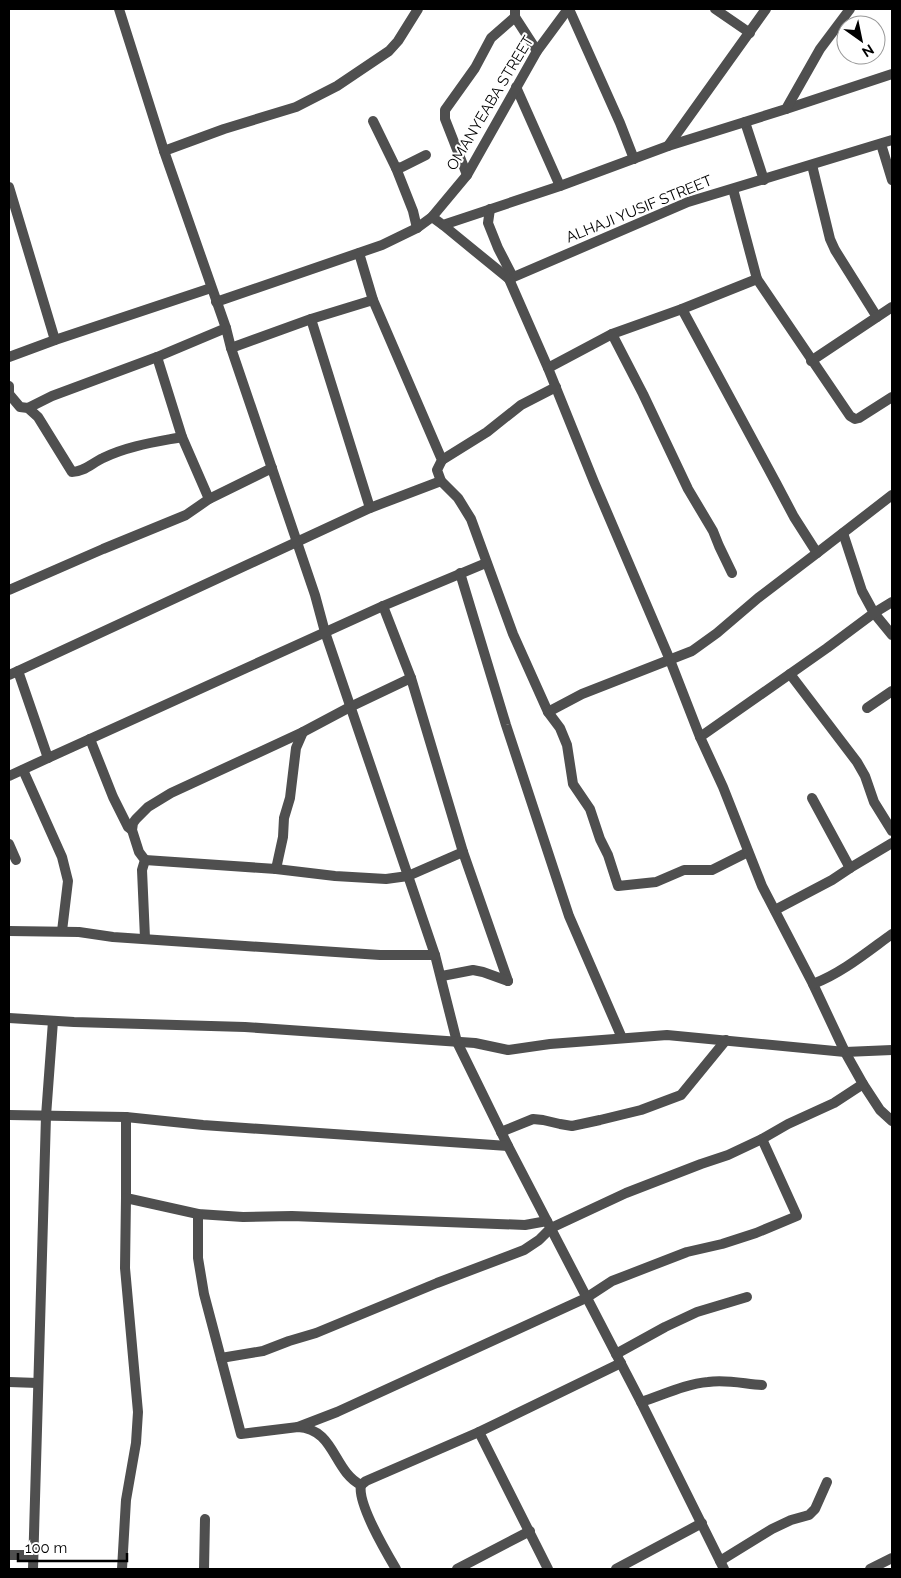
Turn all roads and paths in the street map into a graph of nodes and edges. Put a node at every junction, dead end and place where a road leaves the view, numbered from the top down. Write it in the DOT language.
graph roads {
  1 [pos="119,9"];
  2 [pos="418,9"];
  3 [pos="568,9"];
  4 [pos="715,9"];
  5 [pos="766,9"];
  6 [pos="850,9"];
  7 [pos="515,13"];
  8 [pos="750,33"];
  9 [pos="537,51"];
  10 [pos="892,74"];
  11 [pos="516,87"];
  12 [pos="786,109"];
  13 [pos="373,121"];
  14 [pos="746,122"];
  15 [pos="892,140"];
  16 [pos="881,144"];
  17 [pos="668,146"];
  18 [pos="164,151"];
  19 [pos="426,156"];
  20 [pos="634,159"];
  21 [pos="812,165"];
  22 [pos="396,168"];
  23 [pos="467,175"];
  24 [pos="764,180"];
  25 [pos="892,180"];
  26 [pos="560,186"];
  27 [pos="9,187"];
  28 [pos="733,189"];
  29 [pos="490,210"];
  30 [pos="432,217"];
  31 [pos="443,226"];
  32 [pos="417,228"];
  33 [pos="359,253"];
  34 [pos="511,278"];
  35 [pos="757,279"];
  36 [pos="211,288"];
  37 [pos="373,300"];
  38 [pos="216,302"];
  39 [pos="892,306"];
  40 [pos="682,309"];
  41 [pos="877,317"];
  42 [pos="311,319"];
  43 [pos="226,328"];
  44 [pos="612,334"];
  45 [pos="55,340"];
  46 [pos="231,348"];
  47 [pos="9,357"];
  48 [pos="157,358"];
  49 [pos="811,361"];
  50 [pos="548,368"];
  51 [pos="9,386"];
  52 [pos="556,387"];
  53 [pos="892,396"];
  54 [pos="28,408"];
  55 [pos="182,437"];
  56 [pos="442,460"];
  57 [pos="272,468"];
  58 [pos="441,481"];
  59 [pos="892,495"];
  60 [pos="209,499"];
  61 [pos="370,508"];
  62 [pos="843,533"];
  63 [pos="297,542"];
  64 [pos="817,553"];
  65 [pos="486,563"];
  66 [pos="460,573"];
  67 [pos="732,573"];
  68 [pos="9,590"];
  69 [pos="892,602"];
  70 [pos="383,606"];
  71 [pos="874,613"];
  72 [pos="325,632"];
  73 [pos="892,635"];
  74 [pos="670,660"];
  75 [pos="13,673"];
  76 [pos="790,674"];
  77 [pos="411,678"];
  78 [pos="892,690"];
  79 [pos="350,707"];
  80 [pos="867,708"];
  81 [pos="548,712"];
  82 [pos="303,732"];
  83 [pos="700,737"];
  84 [pos="90,739"];
  85 [pos="48,758"];
  86 [pos="23,770"];
  87 [pos="9,776"];
  88 [pos="812,798"];
  89 [pos="132,830"];
  90 [pos="892,832"];
  91 [pos="892,843"];
  92 [pos="9,844"];
  93 [pos="464,852"];
  94 [pos="748,852"];
  95 [pos="16,860"];
  96 [pos="144,860"];
  97 [pos="850,868"];
  98 [pos="276,869"];
  99 [pos="408,876"];
  100 [pos="775,910"];
  101 [pos="9,931"];
  102 [pos="62,931"];
  103 [pos="892,934"];
  104 [pos="145,938"];
  105 [pos="435,955"];
  106 [pos="442,976"];
  107 [pos="812,984"];
  108 [pos="9,1018"];
  109 [pos="53,1021"];
  110 [pos="622,1038"];
  111 [pos="726,1040"];
  112 [pos="458,1042"];
  113 [pos="892,1050"];
  114 [pos="845,1052"];
  115 [pos="863,1084"];
  116 [pos="9,1115"];
  117 [pos="46,1116"];
  118 [pos="126,1118"];
  119 [pos="892,1121"];
  120 [pos="501,1132"];
  121 [pos="762,1139"];
  122 [pos="508,1146"];
  123 [pos="126,1198"];
  124 [pos="198,1214"];
  125 [pos="549,1224"];
  126 [pos="747,1297"];
  127 [pos="586,1298"];
  128 [pos="221,1358"];
  129 [pos="618,1359"];
  130 [pos="9,1382"];
  131 [pos="38,1382"];
  132 [pos="762,1386"];
  133 [pos="641,1402"];
  134 [pos="298,1428"];
  135 [pos="480,1432"];
  136 [pos="827,1482"];
  137 [pos="361,1485"];
  138 [pos="205,1519"];
  139 [pos="702,1523"];
  140 [pos="530,1531"];
  141 [pos="9,1555"];
  142 [pos="33,1555"];
  143 [pos="892,1558"];
  144 [pos="722,1565"];
  145 [pos="33,1569"];
  146 [pos="122,1569"];
  147 [pos="204,1569"];
  148 [pos="396,1569"];
  149 [pos="457,1569"];
  150 [pos="548,1569"];
  151 [pos="616,1569"];
  152 [pos="870,1569"];
  1 -- 18 [label="street"];
  2 -- 18 [label="street"];
  3 -- 9 [label="street, OMANYEABA STREET"];
  3 -- 20 [label="street"];
  4 -- 8 [label="street"];
  5 -- 8 [label="street"];
  6 -- 12 [label="street"];
  7 -- 9 [label="street"];
  7 -- 23 [label="street"];
  8 -- 17 [label="street"];
  9 -- 11 [label="street, OMANYEABA STREET"];
  10 -- 12 [label="street"];
  11 -- 23 [label="street, OMANYEABA STREET"];
  11 -- 26 [label="street"];
  12 -- 14 [label="street"];
  13 -- 22 [label="street"];
  14 -- 17 [label="street"];
  14 -- 24 [label="street"];
  15 -- 16 [label="street, ALHAJI YUSIF STREET"];
  16 -- 21 [label="street, ALHAJI YUSIF STREET"];
  16 -- 25 [label="street"];
  17 -- 20 [label="street"];
  18 -- 36 [label="street"];
  19 -- 22 [label="street"];
  20 -- 26 [label="street"];
  21 -- 24 [label="street, ALHAJI YUSIF STREET"];
  21 -- 41 [label="street"];
  22 -- 32 [label="street"];
  23 -- 30 [label="street, OMANYEABA STREET"];
  24 -- 28 [label="street, ALHAJI YUSIF STREET"];
  26 -- 29 [label="street"];
  27 -- 45 [label="street"];
  28 -- 34 [label="street, ALHAJI YUSIF STREET"];
  28 -- 35 [label="street"];
  29 -- 31 [label="street"];
  29 -- 34 [label="street"];
  30 -- 31 [label="street"];
  30 -- 32 [label="street, OMANYEABA STREET"];
  31 -- 34 [label="street"];
  32 -- 33 [label="street, OMANYEABA STREET"];
  33 -- 37 [label="street"];
  33 -- 38 [label="street, OMANYEABA STREET"];
  34 -- 50 [label="street"];
  35 -- 40 [label="street"];
  35 -- 49 [label="street"];
  36 -- 38 [label="street"];
  36 -- 45 [label="street"];
  37 -- 42 [label="street"];
  37 -- 56 [label="street"];
  38 -- 43 [label="street"];
  39 -- 41 [label="street"];
  40 -- 44 [label="street"];
  40 -- 64 [label="street"];
  41 -- 49 [label="street"];
  42 -- 46 [label="street"];
  42 -- 61 [label="street"];
  43 -- 46 [label="street"];
  43 -- 48 [label="street"];
  44 -- 50 [label="street"];
  44 -- 67 [label="street"];
  45 -- 47 [label="street"];
  46 -- 57 [label="street"];
  48 -- 54 [label="street"];
  48 -- 55 [label="street"];
  49 -- 53 [label="street"];
  50 -- 52 [label="street"];
  51 -- 54 [label="street"];
  52 -- 56 [label="street"];
  52 -- 74 [label="street"];
  54 -- 55 [label="street"];
  55 -- 60 [label="street"];
  56 -- 58 [label="street"];
  57 -- 60 [label="street"];
  57 -- 63 [label="street"];
  58 -- 61 [label="street"];
  58 -- 65 [label="street"];
  59 -- 62 [label="street"];
  60 -- 68 [label="street"];
  61 -- 63 [label="street"];
  62 -- 64 [label="street"];
  62 -- 71 [label="street"];
  63 -- 72 [label="street"];
  63 -- 75 [label="street"];
  64 -- 74 [label="street"];
  65 -- 66 [label="street"];
  65 -- 81 [label="street"];
  66 -- 70 [label="street"];
  66 -- 110 [label="street"];
  69 -- 71 [label="street"];
  70 -- 72 [label="street"];
  70 -- 77 [label="street"];
  71 -- 73 [label="street"];
  71 -- 76 [label="street"];
  72 -- 79 [label="street"];
  72 -- 84 [label="street"];
  74 -- 81 [label="street"];
  74 -- 83 [label="street"];
  75 -- 85 [label="street"];
  76 -- 83 [label="street"];
  76 -- 90 [label="street"];
  77 -- 79 [label="street"];
  77 -- 93 [label="street"];
  78 -- 80 [label="street"];
  79 -- 82 [label="street"];
  79 -- 99 [label="street"];
  81 -- 94 [label="street"];
  82 -- 89 [label="street"];
  82 -- 98 [label="street"];
  83 -- 94 [label="street"];
  84 -- 85 [label="street"];
  84 -- 89 [label="street"];
  85 -- 86 [label="street"];
  86 -- 87 [label="street"];
  86 -- 102 [label="street"];
  88 -- 97 [label="street"];
  89 -- 96 [label="street"];
  91 -- 97 [label="street"];
  92 -- 95 [label="street"];
  93 -- 99 [label="street"];
  93 -- 106 [label="street"];
  94 -- 100 [label="street"];
  96 -- 98 [label="street"];
  96 -- 104 [label="street"];
  97 -- 100 [label="street"];
  98 -- 99 [label="street"];
  99 -- 105 [label="street"];
  100 -- 107 [label="street"];
  101 -- 102 [label="street"];
  102 -- 104 [label="street"];
  103 -- 107 [label="street"];
  104 -- 105 [label="street"];
  105 -- 106 [label="street"];
  106 -- 112 [label="street"];
  107 -- 114 [label="street"];
  108 -- 109 [label="street"];
  109 -- 112 [label="street"];
  109 -- 117 [label="street"];
  110 -- 111 [label="street"];
  110 -- 112 [label="street"];
  111 -- 114 [label="street"];
  111 -- 120 [label="street"];
  112 -- 120 [label="street"];
  113 -- 114 [label="street"];
  114 -- 115 [label="street"];
  115 -- 119 [label="street"];
  115 -- 121 [label="street"];
  116 -- 117 [label="street"];
  117 -- 118 [label="street"];
  117 -- 131 [label="street"];
  118 -- 122 [label="street"];
  118 -- 123 [label="street"];
  120 -- 122 [label="street"];
  121 -- 125 [label="street"];
  121 -- 127 [label="street"];
  122 -- 125 [label="street"];
  123 -- 124 [label="street"];
  123 -- 146 [label="street"];
  124 -- 125 [label="street"];
  124 -- 128 [label="street"];
  125 -- 127 [label="street"];
  125 -- 128 [label="street"];
  126 -- 129 [label="street"];
  127 -- 129 [label="street"];
  127 -- 134 [label="street"];
  128 -- 134 [label="street"];
  129 -- 133 [label="street"];
  129 -- 135 [label="street"];
  130 -- 131 [label="street"];
  131 -- 142 [label="street"];
  132 -- 133 [label="street"];
  133 -- 139 [label="street"];
  134 -- 137 [label="street"];
  135 -- 137 [label="street"];
  135 -- 140 [label="street"];
  136 -- 144 [label="street"];
  137 -- 148 [label="street"];
  138 -- 147 [label="street"];
  139 -- 144 [label="street"];
  139 -- 151 [label="street"];
  140 -- 149 [label="street"];
  140 -- 150 [label="street"];
  141 -- 142 [label="street"];
  142 -- 145 [label="street"];
  143 -- 152 [label="street"];
}
